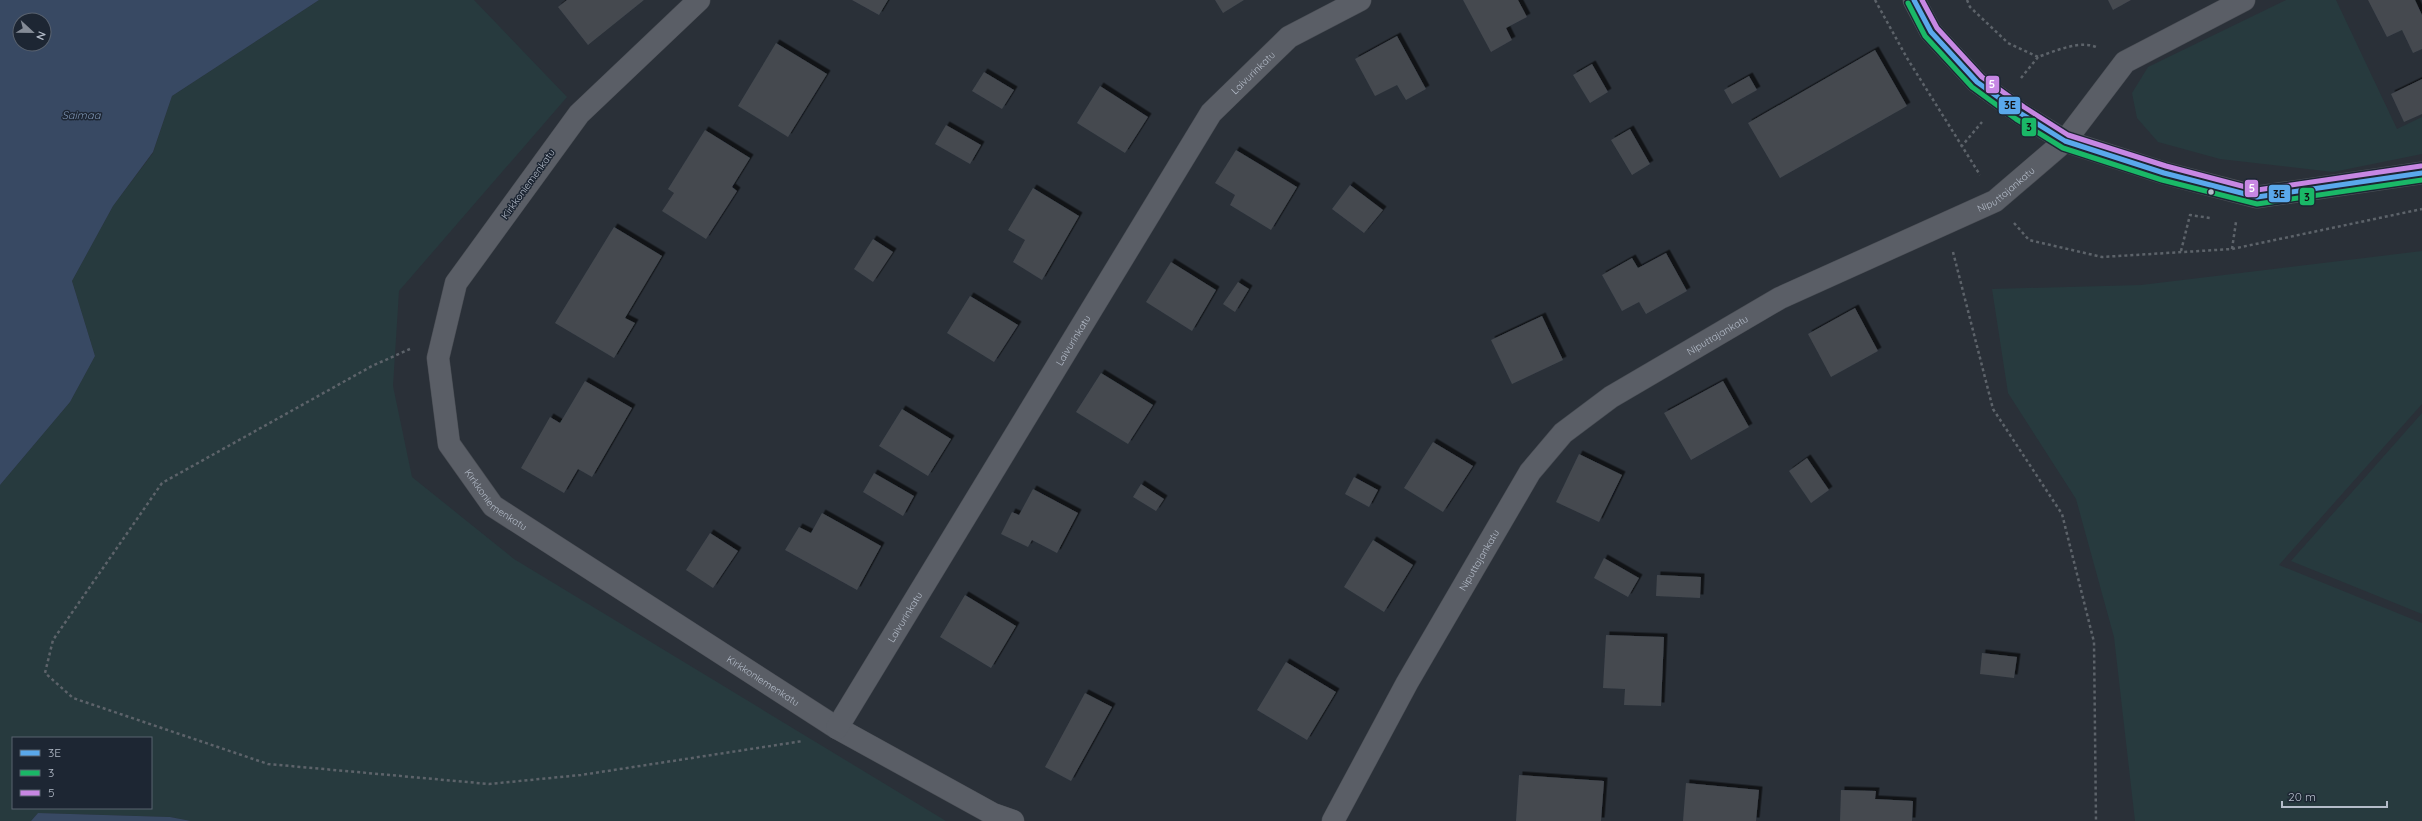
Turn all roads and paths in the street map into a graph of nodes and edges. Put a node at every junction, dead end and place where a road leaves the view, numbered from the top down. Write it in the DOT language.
graph roads {
  1 [pos="699,0"];
  2 [pos="1360,0"];
  3 [pos="1875,0"];
  4 [pos="1914,0"];
  5 [pos="1967,0"];
  6 [pos="2244,0"];
  7 [pos="2125,62"];
  8 [pos="2065,141"];
  9 [pos="2422,173"];
  10 [pos="1995,201"];
  11 [pos="2422,209"];
  12 [pos="2190,215"];
  13 [pos="2236,221"];
  14 [pos="1945,222"];
  15 [pos="2232,249"];
  16 [pos="2181,251"];
  17 [pos="444,334"];
  18 [pos="837,728"];
  19 [pos="1013,821"];
  20 [pos="1333,821"];
  21 [pos="2096,821"];
  1 -- 17 [label="street, Kirkkoniemenkatu"];
  2 -- 18 [label="street, Laivurinkatu"];
  3 -- 10 [label="path"];
  4 -- 8 [label="street"];
  5 -- 7 [label="path"];
  6 -- 7 [label="street, Niputtajankatu"];
  7 -- 8 [label="street, Niputtajankatu"];
  8 -- 9 [label="street"];
  8 -- 10 [label="street, Niputtajankatu"];
  10 -- 14 [label="street, Niputtajankatu"];
  10 -- 16 [label="path"];
  11 -- 15 [label="path"];
  12 -- 16 [label="path"];
  13 -- 15 [label="path"];
  14 -- 20 [label="street, Niputtajankatu"];
  14 -- 21 [label="path"];
  15 -- 16 [label="path"];
  17 -- 18 [label="street, Kirkkoniemenkatu"];
  17 -- 18 [label="path"];
  18 -- 19 [label="street, Kirkkoniemenkatu"];
}
